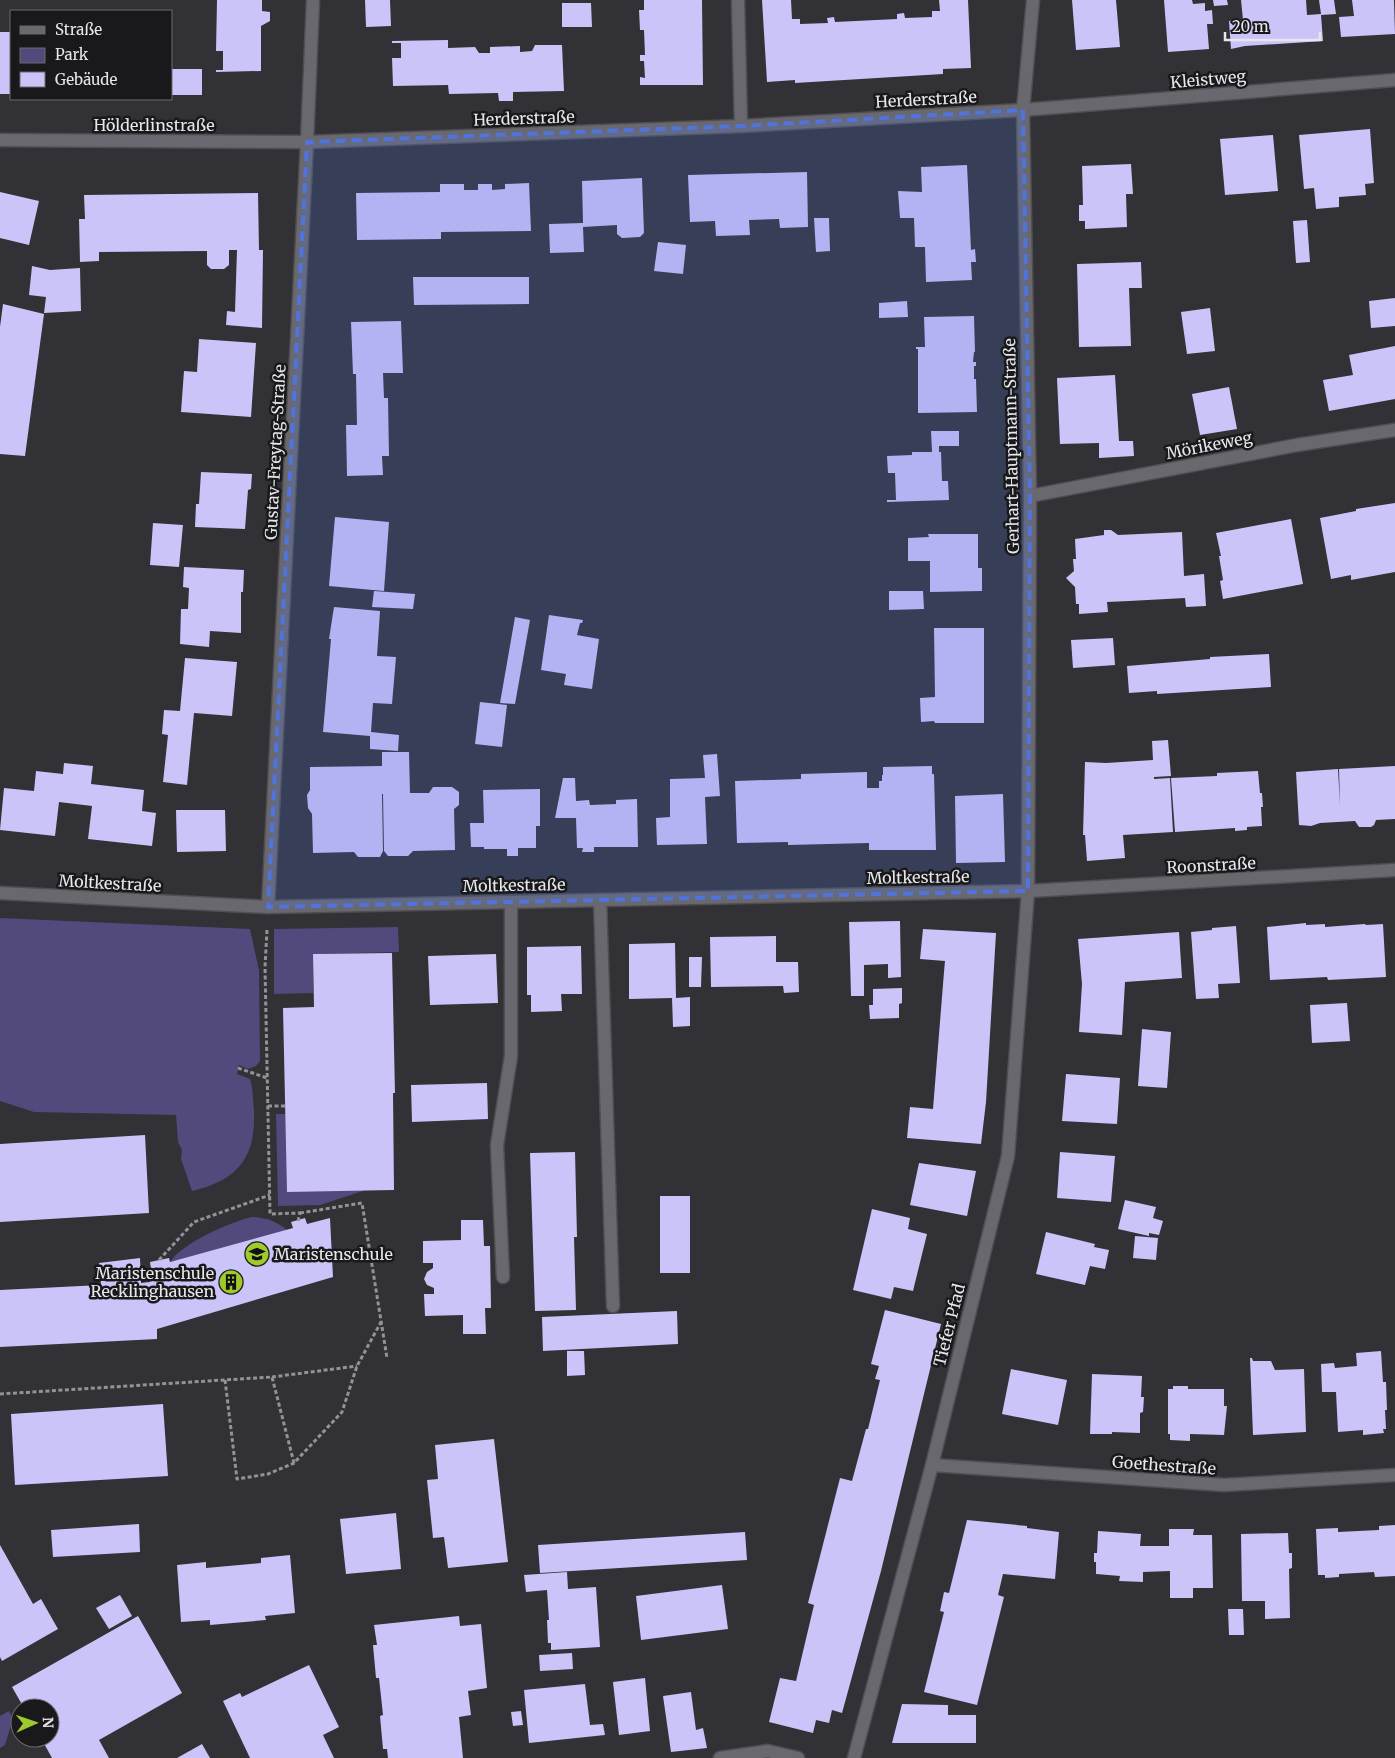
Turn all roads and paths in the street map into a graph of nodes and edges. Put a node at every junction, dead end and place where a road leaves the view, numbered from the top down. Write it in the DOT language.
graph roads {
  1 [pos="313,0"];
  2 [pos="738,0"];
  3 [pos="1033,0"];
  4 [pos="1395,80"];
  5 [pos="1023,110"];
  6 [pos="741,126"];
  7 [pos="0,140"];
  8 [pos="307,142"];
  9 [pos="1395,430"];
  10 [pos="1030,496"];
  11 [pos="1395,870"];
  12 [pos="1028,892"];
  13 [pos="0,893"];
  14 [pos="600,900"];
  15 [pos="512,902"];
  16 [pos="268,907"];
  17 [pos="238,1068"];
  18 [pos="267,1078"];
  19 [pos="268,1106"];
  20 [pos="285,1106"];
  21 [pos="270,1195"];
  22 [pos="300,1213"];
  23 [pos="298,1220"];
  24 [pos="159,1260"];
  25 [pos="502,1278"];
  26 [pos="613,1306"];
  27 [pos="381,1322"];
  28 [pos="387,1358"];
  29 [pos="357,1366"];
  30 [pos="272,1377"];
  31 [pos="224,1380"];
  32 [pos="0,1394"];
  33 [pos="294,1463"];
  34 [pos="932,1465"];
  35 [pos="1395,1474"];
  36 [pos="720,1758"];
  37 [pos="798,1758"];
  38 [pos="854,1758"];
  1 -- 8 [label="street, Gustav-Freytag-Straße"];
  2 -- 6 [label="street"];
  3 -- 5 [label="street, Gerhart-Hauptmann-Straße"];
  4 -- 5 [label="street, Kleistweg"];
  5 -- 6 [label="street, Herderstraße"];
  5 -- 10 [label="street, Gerhart-Hauptmann-Straße"];
  6 -- 8 [label="street, Herderstraße"];
  7 -- 8 [label="street, Hölderlinstraße"];
  8 -- 16 [label="street, Gustav-Freytag-Straße"];
  9 -- 10 [label="street, Mörikeweg"];
  10 -- 12 [label="street, Gerhart-Hauptmann-Straße"];
  11 -- 12 [label="street, Roonstraße"];
  12 -- 14 [label="street, Moltkestraße"];
  12 -- 34 [label="street, Tiefer Pfad"];
  13 -- 16 [label="street, Moltkestraße"];
  14 -- 15 [label="street, Moltkestraße"];
  14 -- 26 [label="street"];
  15 -- 16 [label="street, Moltkestraße"];
  15 -- 25 [label="street"];
  16 -- 18 [label="path"];
  17 -- 18 [label="path"];
  18 -- 19 [label="path"];
  19 -- 20 [label="path"];
  19 -- 21 [label="path"];
  21 -- 22 [label="path"];
  21 -- 24 [label="path"];
  22 -- 23 [label="path"];
  22 -- 27 [label="path"];
  27 -- 28 [label="path"];
  27 -- 29 [label="path"];
  29 -- 30 [label="path"];
  29 -- 33 [label="path"];
  30 -- 31 [label="path"];
  30 -- 33 [label="path"];
  31 -- 32 [label="path"];
  31 -- 33 [label="path"];
  34 -- 35 [label="street, Goethestraße"];
  34 -- 38 [label="street, Tiefer Pfad"];
  36 -- 37 [label="street"];
}
